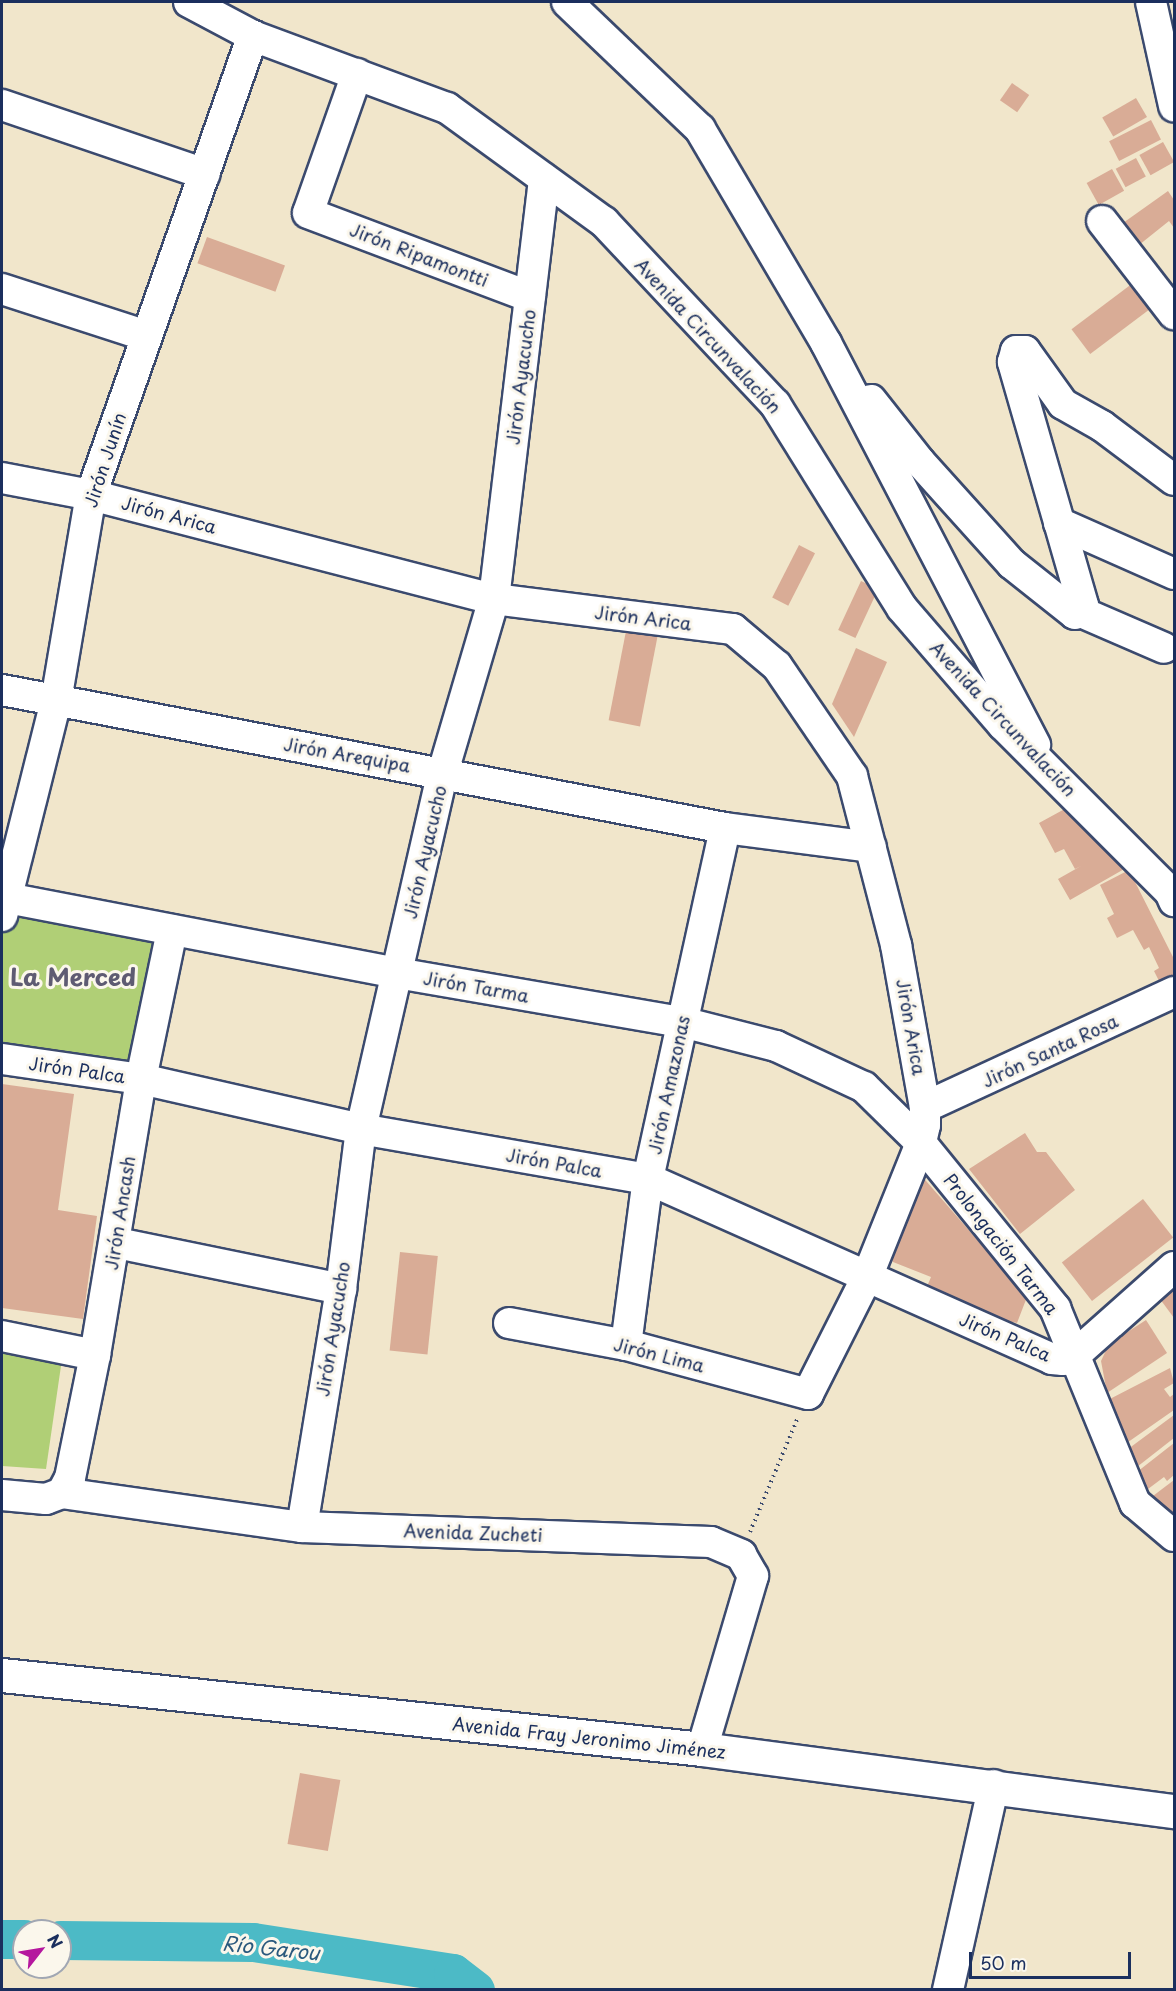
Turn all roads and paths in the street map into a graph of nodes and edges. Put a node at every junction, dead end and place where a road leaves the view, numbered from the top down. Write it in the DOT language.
graph roads {
  1 [pos="189,2"];
  2 [pos="567,2"];
  3 [pos="1151,2"];
  4 [pos="254,36"];
  5 [pos="357,75"];
  6 [pos="2,105"];
  7 [pos="1174,106"];
  8 [pos="205,174"];
  9 [pos="544,179"];
  10 [pos="1102,221"];
  11 [pos="2,289"];
  12 [pos="530,297"];
  13 [pos="1174,314"];
  14 [pos="147,336"];
  15 [pos="841,372"];
  16 [pos="2,478"];
  17 [pos="1174,480"];
  18 [pos="91,495"];
  19 [pos="1059,523"];
  20 [pos="1174,574"];
  21 [pos="494,599"];
  22 [pos="1081,612"];
  23 [pos="1164,648"];
  24 [pos="2,690"];
  25 [pos="56,702"];
  26 [pos="1049,771"];
  27 [pos="443,772"];
  28 [pos="725,828"];
  29 [pos="871,847"];
  30 [pos="1174,901"];
  31 [pos="3,903"];
  32 [pos="171,930"];
  33 [pos="397,973"];
  34 [pos="1174,992"];
  35 [pos="682,1022"];
  36 [pos="2,1059"];
  37 [pos="141,1079"];
  38 [pos="926,1107"];
  39 [pos="362,1129"];
  40 [pos="921,1143"];
  41 [pos="648,1179"];
  42 [pos="117,1243"];
  43 [pos="1174,1267"];
  44 [pos="867,1277"];
  45 [pos="341,1289"];
  46 [pos="509,1323"];
  47 [pos="2,1336"];
  48 [pos="626,1345"];
  49 [pos="1076,1354"];
  50 [pos="95,1355"];
  51 [pos="808,1394"];
  52 [pos="62,1493"];
  53 [pos="2,1495"];
  54 [pos="302,1527"];
  55 [pos="1174,1536"];
  56 [pos="741,1555"];
  57 [pos="2,1675"];
  58 [pos="702,1749"];
  59 [pos="994,1785"];
  60 [pos="1174,1811"];
  61 [pos="948,1989"];
  1 -- 4 [label="street, Avenida Circunvalación"];
  2 -- 15 [label="street"];
  3 -- 7 [label="street"];
  4 -- 5 [label="street, Avenida Circunvalación"];
  4 -- 8 [label="street, Jirón Junín"];
  5 -- 9 [label="street, Avenida Circunvalación"];
  5 -- 12 [label="street, Jirón Ripamontti"];
  6 -- 8 [label="street"];
  8 -- 14 [label="street, Jirón Junín"];
  9 -- 12 [label="street, Jirón Ayacucho"];
  9 -- 26 [label="street, Avenida Circunvalación"];
  10 -- 13 [label="street"];
  11 -- 14 [label="street"];
  12 -- 21 [label="street, Jirón Ayacucho"];
  14 -- 18 [label="street, Jirón Junín"];
  15 -- 22 [label="street"];
  15 -- 26 [label="street"];
  16 -- 18 [label="street, Jirón Arica"];
  17 -- 19 [label="street"];
  18 -- 21 [label="street, Jirón Arica"];
  18 -- 25 [label="street, Jirón Junín"];
  19 -- 20 [label="street"];
  19 -- 22 [label="street"];
  21 -- 27 [label="street, Jirón Ayacucho"];
  21 -- 29 [label="street, Jirón Arica"];
  22 -- 23 [label="street"];
  24 -- 25 [label="street, Jirón Arequipa"];
  25 -- 27 [label="street, Jirón Arequipa"];
  25 -- 31 [label="street, Jirón Junín"];
  26 -- 30 [label="street, Avenida Circunvalación"];
  27 -- 28 [label="street, Jirón Arequipa"];
  27 -- 33 [label="street, Jirón Ayacucho"];
  28 -- 29 [label="street, Jirón Arequipa"];
  28 -- 35 [label="street, Jirón Amazonas"];
  29 -- 38 [label="street, Jirón Arica"];
  31 -- 32 [label="street, Jirón Tarma"];
  32 -- 33 [label="street, Jirón Tarma"];
  32 -- 37 [label="street, Jirón Ancash"];
  33 -- 35 [label="street, Jirón Tarma"];
  33 -- 39 [label="street, Jirón Ayacucho"];
  34 -- 38 [label="street, Jirón Santa Rosa"];
  35 -- 40 [label="street, Jirón Tarma"];
  35 -- 41 [label="street, Jirón Amazonas"];
  36 -- 37 [label="street, Jirón Palca"];
  37 -- 39 [label="street, Jirón Palca"];
  37 -- 42 [label="street, Jirón Ancash"];
  38 -- 40 [label="street, Jirón Arica"];
  39 -- 41 [label="street, Jirón Palca"];
  39 -- 45 [label="street, Jirón Ayacucho"];
  40 -- 44 [label="street, Jirón Arica"];
  40 -- 49 [label="street, Prolongación Tarma"];
  41 -- 44 [label="street, Jirón Palca"];
  41 -- 48 [label="street, Jirón Amazonas"];
  42 -- 45 [label="street"];
  42 -- 50 [label="street, Jirón Ancash"];
  43 -- 49 [label="street"];
  44 -- 49 [label="street, Jirón Palca"];
  44 -- 51 [label="street, Jirón Arica"];
  45 -- 54 [label="street, Jirón Ayacucho"];
  46 -- 48 [label="street, Jirón Lima"];
  47 -- 50 [label="street"];
  48 -- 51 [label="street, Jirón Lima"];
  49 -- 55 [label="street, Prolongación Tarma"];
  50 -- 52 [label="street, Jirón Ancash"];
  51 -- 56 [label="path"];
  52 -- 53 [label="street, Avenida Zucheti"];
  52 -- 54 [label="street, Avenida Zucheti"];
  54 -- 56 [label="street, Avenida Zucheti"];
  56 -- 58 [label="street"];
  57 -- 58 [label="highway, Avenida Fray Jeronimo Jiménez"];
  58 -- 59 [label="highway, Avenida Fray Jeronimo Jiménez"];
  59 -- 60 [label="highway, Avenida Fray Jeronimo Jiménez"];
  59 -- 61 [label="street"];
}
